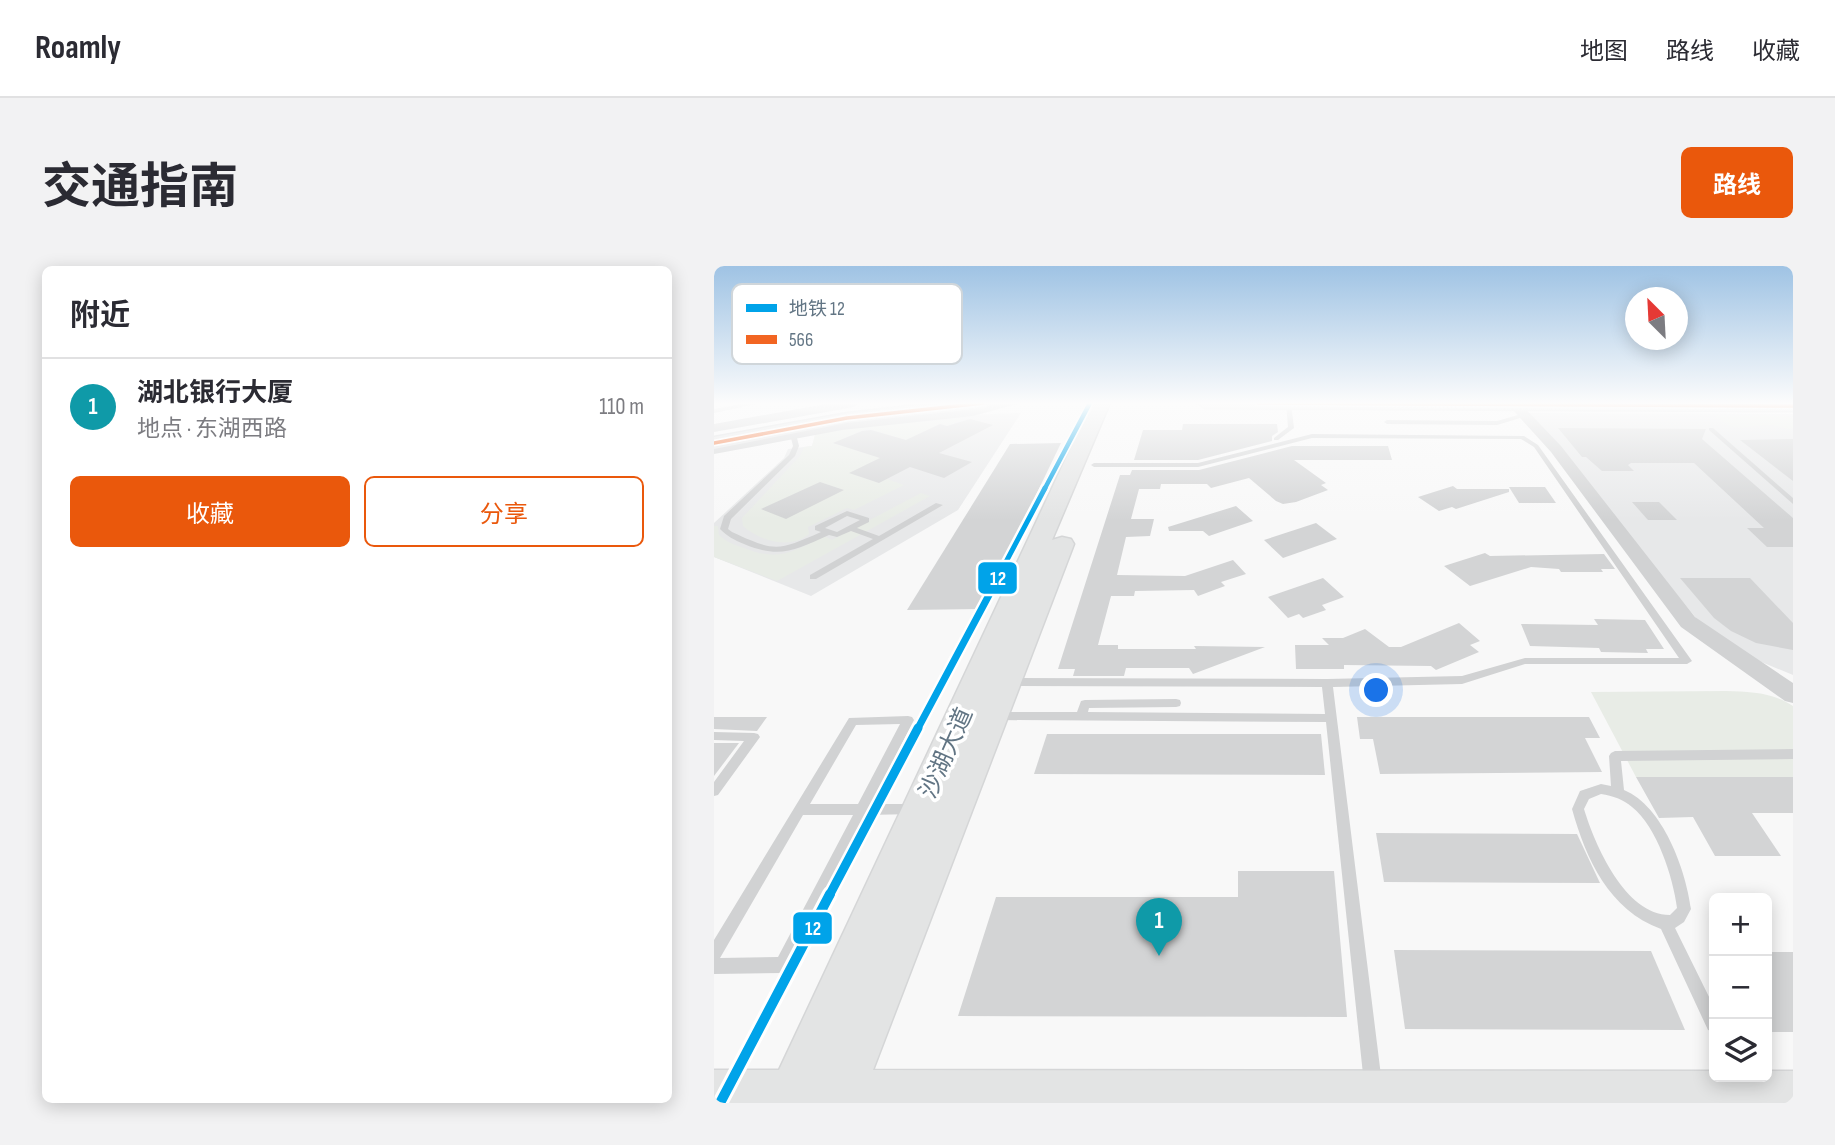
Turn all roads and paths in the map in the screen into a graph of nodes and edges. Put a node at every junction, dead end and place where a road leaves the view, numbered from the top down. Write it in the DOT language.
graph roads {
  1 [pos="753,442"];
  2 [pos="795,442"];
  3 [pos="1084,442"];
  4 [pos="1104,442"];
  5 [pos="1264,442"];
  6 [pos="1286,442"];
  7 [pos="1413,442"];
  8 [pos="1530,442"];
  9 [pos="1547,442"];
  10 [pos="1725,442"];
  11 [pos="1416,447"];
  12 [pos="714,450"];
  13 [pos="1095,463"];
  14 [pos="1793,502"];
  15 [pos="939,505"];
  16 [pos="851,528"];
  17 [pos="828,531"];
  18 [pos="880,539"];
  19 [pos="813,577"];
  20 [pos="1005,682"];
  21 [pos="1326,683"];
  22 [pos="1789,689"];
  23 [pos="1176,703"];
  24 [pos="990,716"];
  25 [pos="1081,716"];
  26 [pos="1330,718"];
  27 [pos="714,736"];
  28 [pos="1793,754"];
  29 [pos="714,791"];
  30 [pos="1618,793"];
  31 [pos="922,808"];
  32 [pos="800,810"];
  33 [pos="862,810"];
  34 [pos="1666,924"];
  35 [pos="714,954"];
  36 [pos="714,966"];
  37 [pos="1712,1019"];
  38 [pos="1761,1090"];
  39 [pos="714,1096"];
  40 [pos="1375,1096"];
  41 [pos="814,1099"];
  1 -- 12 [label="street"];
  2 -- 17 [label="lane"];
  3 -- 31 [label="main road, 沙湖大道"];
  4 -- 13 [label="main road, 沙湖大道"];
  5 -- 13 [label="lane"];
  6 -- 13 [label="lane"];
  7 -- 11 [label="lane"];
  8 -- 21 [label="lane"];
  9 -- 22 [label="street"];
  10 -- 14 [label="lane"];
  13 -- 20 [label="main road, 沙湖大道"];
  15 -- 18 [label="lane"];
  16 -- 17 [label="lane"];
  16 -- 17 [label="lane"];
  16 -- 18 [label="lane"];
  18 -- 19 [label="lane"];
  20 -- 21 [label="lane"];
  20 -- 24 [label="main road, 沙湖大道"];
  21 -- 26 [label="lane"];
  23 -- 25 [label="lane"];
  24 -- 25 [label="lane"];
  24 -- 41 [label="main road, 沙湖大道"];
  25 -- 26 [label="lane"];
  26 -- 40 [label="lane"];
  27 -- 29 [label="lane"];
  28 -- 30 [label="lane"];
  30 -- 34 [label="lane"];
  30 -- 34 [label="lane"];
  31 -- 33 [label="lane"];
  31 -- 41 [label="main road, 沙湖大道"];
  32 -- 33 [label="lane"];
  32 -- 33 [label="lane"];
  32 -- 35 [label="lane"];
  33 -- 36 [label="lane"];
  34 -- 37 [label="lane"];
  38 -- 40 [label="main road"];
  39 -- 41 [label="main road"];
  40 -- 41 [label="main road"];
}
